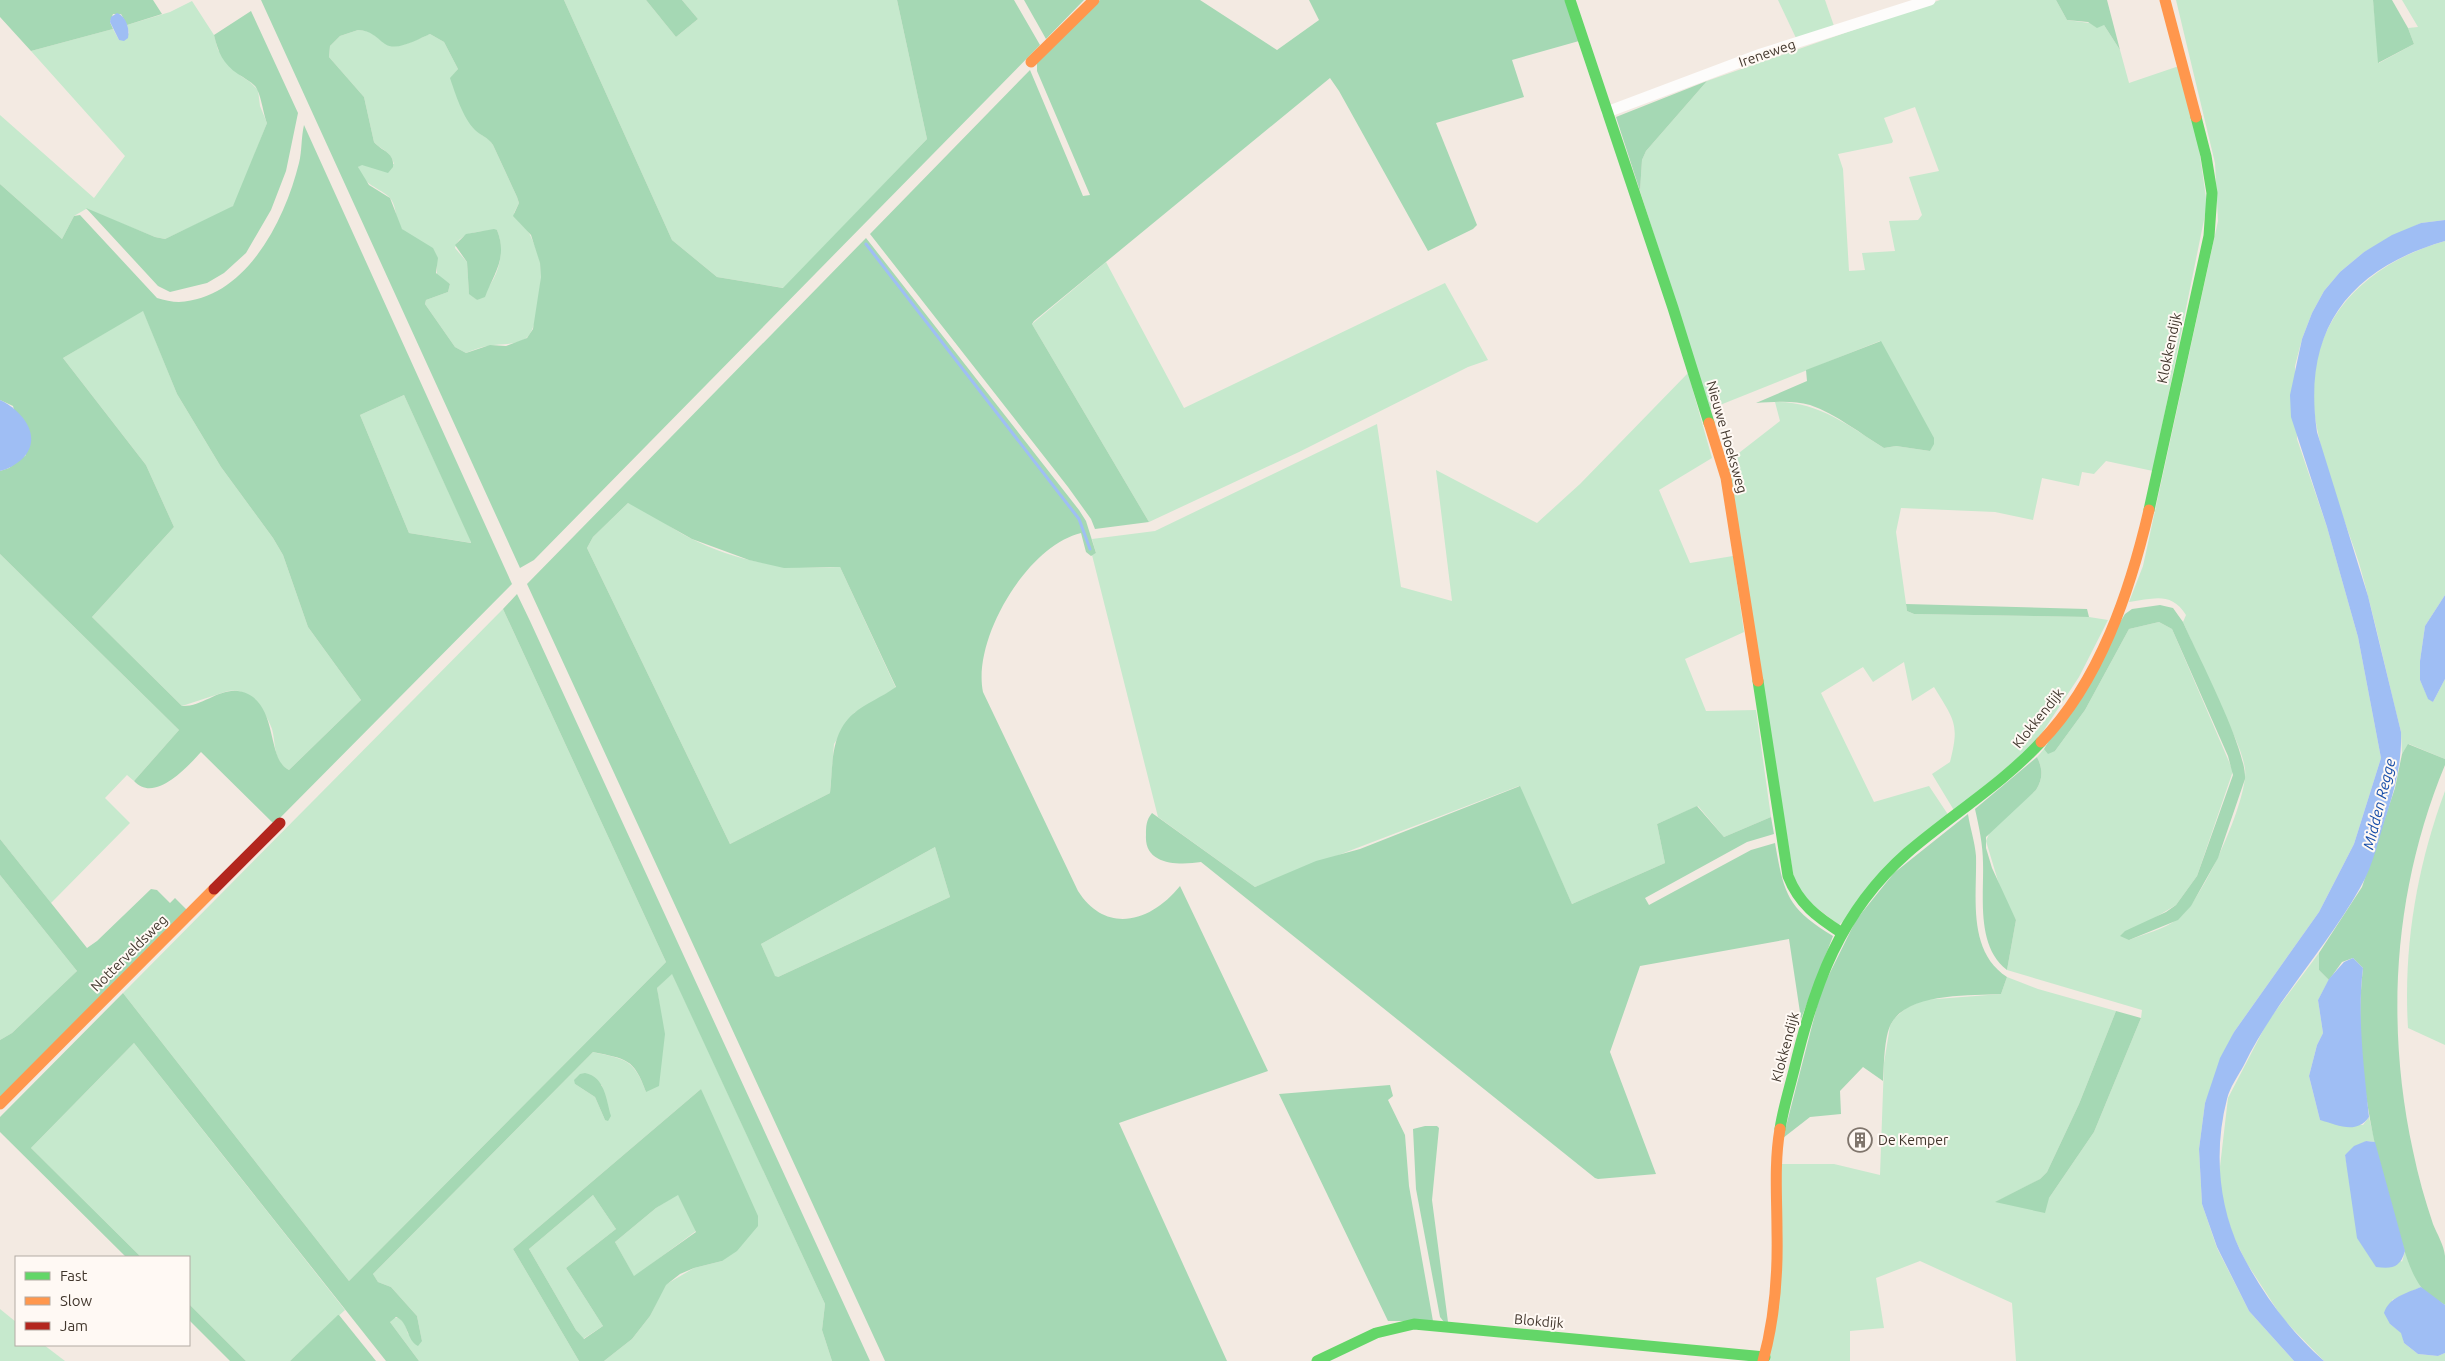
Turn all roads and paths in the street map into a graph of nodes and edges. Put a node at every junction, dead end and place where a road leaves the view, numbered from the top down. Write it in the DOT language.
graph roads {
  1 [pos="1094,0"];
  2 [pos="1570,0"];
  3 [pos="1930,0"];
  4 [pos="2165,0"];
  5 [pos="1031,62"];
  6 [pos="1607,112"];
  7 [pos="280,823"];
  8 [pos="1842,933"];
  9 [pos="0,1104"];
  10 [pos="1764,1359"];
  11 [pos="1317,1361"];
  1 -- 5 [label="street"];
  2 -- 6 [label="street, Nieuwe Hoeksweg"];
  3 -- 6 [label="street, Ireneweg"];
  4 -- 8 [label="street, Klokkendijk"];
  6 -- 8 [label="street, Nieuwe Hoeksweg"];
  7 -- 9 [label="street, Notterveldsweg"];
  8 -- 10 [label="street, Klokkendijk"];
  10 -- 11 [label="street, Blokdijk"];
}
